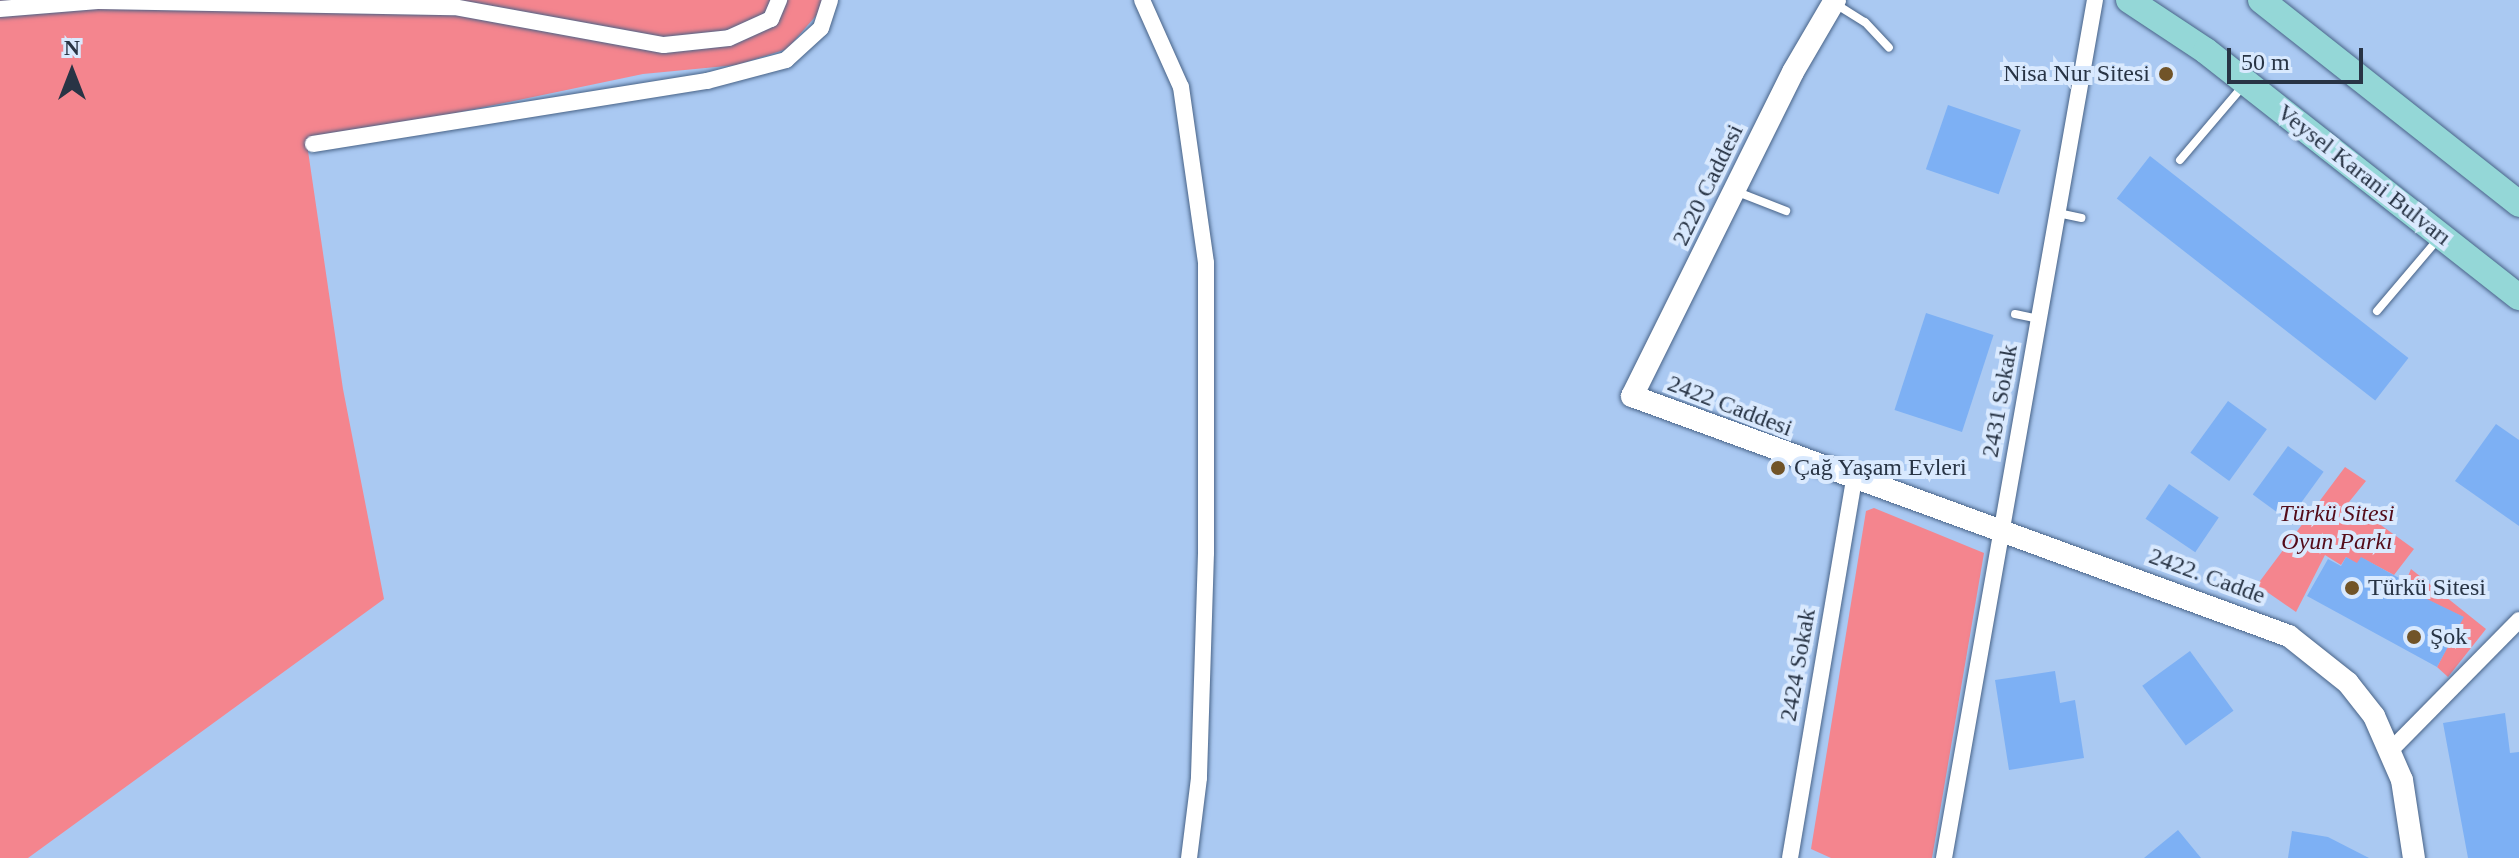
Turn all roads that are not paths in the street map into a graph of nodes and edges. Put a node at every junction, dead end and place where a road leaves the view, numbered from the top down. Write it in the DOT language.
graph roads {
  1 [pos="779,0"];
  2 [pos="830,0"];
  3 [pos="1142,0"];
  4 [pos="2095,0"];
  5 [pos="2129,0"];
  6 [pos="2261,0"];
  7 [pos="1834,1"];
  8 [pos="19,2"];
  9 [pos="0,9"];
  10 [pos="1889,48"];
  11 [pos="2246,82"];
  12 [pos="313,144"];
  13 [pos="2180,160"];
  14 [pos="1734,191"];
  15 [pos="2519,204"];
  16 [pos="1786,211"];
  17 [pos="2058,213"];
  18 [pos="2081,218"];
  19 [pos="2441,235"];
  20 [pos="2519,297"];
  21 [pos="2377,311"];
  22 [pos="2015,314"];
  23 [pos="2039,319"];
  24 [pos="1632,396"];
  25 [pos="1854,480"];
  26 [pos="2002,532"];
  27 [pos="2519,620"];
  28 [pos="2392,749"];
  29 [pos="1189,858"];
  30 [pos="1790,858"];
  31 [pos="1944,858"];
  32 [pos="2414,858"];
  1 -- 8 [label="street"];
  2 -- 12 [label="street"];
  3 -- 29 [label="street"];
  4 -- 17 [label="street, 2431 Sokak"];
  5 -- 11 [label="main road, Veysel Karani Bulvarı"];
  6 -- 15 [label="main road"];
  7 -- 10 [label="lane"];
  7 -- 14 [label="street, 2220 Caddesi"];
  8 -- 9 [label="street"];
  11 -- 13 [label="lane"];
  11 -- 19 [label="main road, Veysel Karani Bulvarı"];
  14 -- 16 [label="lane"];
  14 -- 24 [label="street, 2220 Caddesi"];
  17 -- 18 [label="lane"];
  17 -- 23 [label="street, 2431 Sokak"];
  19 -- 20 [label="main road, Veysel Karani Bulvarı"];
  19 -- 21 [label="lane"];
  22 -- 23 [label="lane"];
  23 -- 26 [label="street, 2431 Sokak"];
  24 -- 25 [label="street, 2422 Caddesi"];
  25 -- 26 [label="street, 2422. Cadde"];
  25 -- 30 [label="street, 2424 Sokak"];
  26 -- 28 [label="street, 2422. Cadde"];
  26 -- 31 [label="street, 2431 Sokak"];
  27 -- 28 [label="street"];
  28 -- 32 [label="street, 2422. Cadde"];
}
